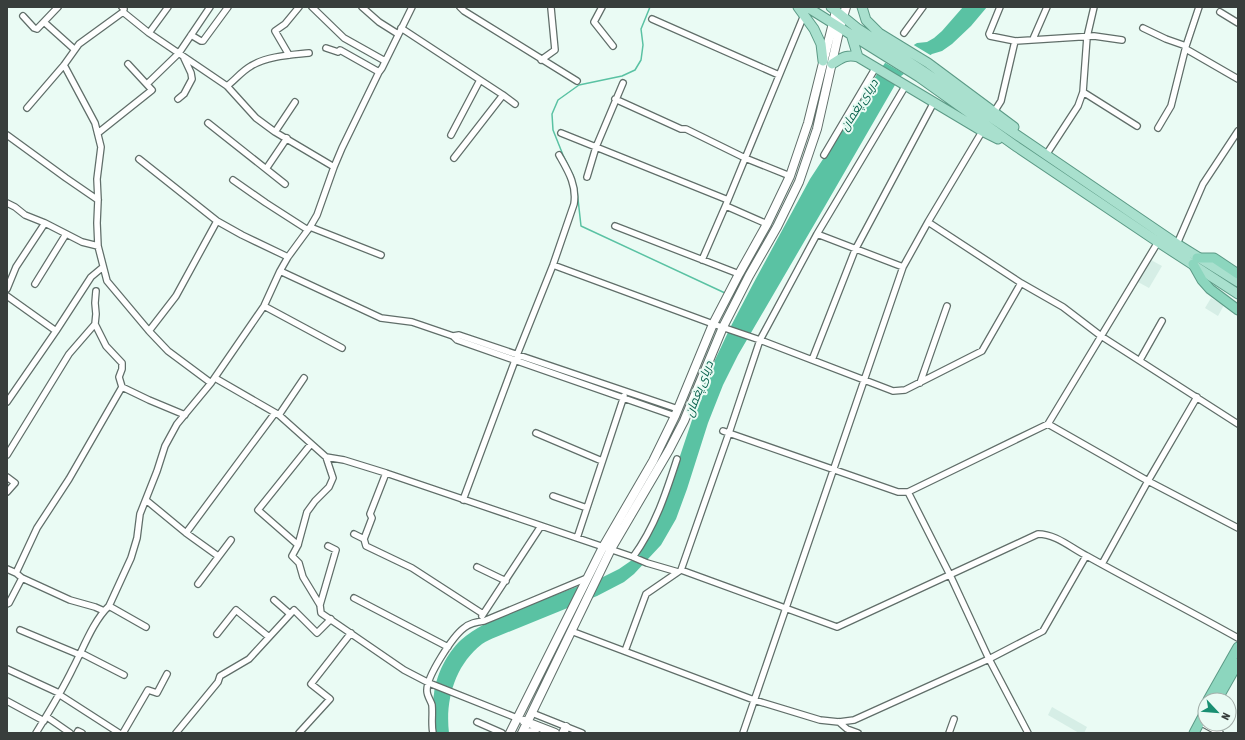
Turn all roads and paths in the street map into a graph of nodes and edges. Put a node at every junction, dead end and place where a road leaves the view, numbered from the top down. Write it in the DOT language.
graph roads {
  1 [pos="58,7"];
  2 [pos="168,7"];
  3 [pos="210,7"];
  4 [pos="228,7"];
  5 [pos="299,7"];
  6 [pos="312,7"];
  7 [pos="362,7"];
  8 [pos="412,7"];
  9 [pos="602,7"];
  10 [pos="798,7"];
  11 [pos="846,7"];
  12 [pos="862,7"];
  13 [pos="923,7"];
  14 [pos="1000,7"];
  15 [pos="1047,7"];
  16 [pos="1094,7"];
  17 [pos="1199,7"];
  18 [pos="464,8"];
  19 [pos="551,8"];
  20 [pos="124,9"];
  21 [pos="805,11"];
  22 [pos="837,11"];
  23 [pos="1220,12"];
  24 [pos="23,16"];
  25 [pos="652,19"];
  26 [pos="44,22"];
  27 [pos="1238,23"];
  28 [pos="836,25"];
  29 [pos="401,28"];
  30 [pos="1144,28"];
  31 [pos="149,33"];
  32 [pos="904,33"];
  33 [pos="191,34"];
  34 [pos="398,34"];
  35 [pos="851,34"];
  36 [pos="1087,37"];
  37 [pos="1033,39"];
  38 [pos="1122,40"];
  39 [pos="1015,41"];
  40 [pos="613,46"];
  41 [pos="1186,47"];
  42 [pos="326,48"];
  43 [pos="74,49"];
  44 [pos="891,50"];
  45 [pos="309,53"];
  46 [pos="181,54"];
  47 [pos="289,55"];
  48 [pos="858,57"];
  49 [pos="541,60"];
  50 [pos="385,61"];
  51 [pos="828,63"];
  52 [pos="128,64"];
  53 [pos="64,65"];
  54 [pos="877,68"];
  55 [pos="379,72"];
  56 [pos="779,75"];
  57 [pos="1238,79"];
  58 [pos="480,80"];
  59 [pos="577,81"];
  60 [pos="623,83"];
  61 [pos="147,84"];
  62 [pos="903,84"];
  63 [pos="228,86"];
  64 [pos="1082,92"];
  65 [pos="504,95"];
  66 [pos="178,99"];
  67 [pos="616,99"];
  68 [pos="295,102"];
  69 [pos="934,102"];
  70 [pos="515,104"];
  71 [pos="28,108"];
  72 [pos="988,122"];
  73 [pos="208,123"];
  74 [pos="1137,126"];
  75 [pos="1158,128"];
  76 [pos="1238,131"];
  77 [pos="275,132"];
  78 [pos="98,133"];
  79 [pos="561,133"];
  80 [pos="7,135"];
  81 [pos="451,135"];
  82 [pos="287,138"];
  83 [pos="596,147"];
  84 [pos="559,155"];
  85 [pos="824,155"];
  86 [pos="1046,155"];
  87 [pos="454,158"];
  88 [pos="745,158"];
  89 [pos="139,159"];
  90 [pos="334,167"];
  91 [pos="266,169"];
  92 [pos="790,176"];
  93 [pos="587,177"];
  94 [pos="233,180"];
  95 [pos="285,184"];
  96 [pos="1088,190"];
  97 [pos="98,200"];
  98 [pos="7,203"];
  99 [pos="727,203"];
  100 [pos="217,221"];
  101 [pos="928,222"];
  102 [pos="45,223"];
  103 [pos="767,224"];
  104 [pos="616,226"];
  105 [pos="309,229"];
  106 [pos="66,234"];
  107 [pos="817,234"];
  108 [pos="1158,242"];
  109 [pos="1176,244"];
  110 [pos="98,246"];
  111 [pos="855,250"];
  112 [pos="381,255"];
  113 [pos="288,257"];
  114 [pos="702,260"];
  115 [pos="1195,261"];
  116 [pos="553,265"];
  117 [pos="103,267"];
  118 [pos="903,267"];
  119 [pos="280,271"];
  120 [pos="739,274"];
  121 [pos="1238,274"];
  122 [pos="1238,282"];
  123 [pos="35,284"];
  124 [pos="1021,284"];
  125 [pos="7,285"];
  126 [pos="96,291"];
  127 [pos="1238,294"];
  128 [pos="7,296"];
  129 [pos="264,306"];
  130 [pos="947,306"];
  131 [pos="1238,310"];
  132 [pos="1162,321"];
  133 [pos="95,324"];
  134 [pos="713,324"];
  135 [pos="723,327"];
  136 [pos="56,331"];
  137 [pos="149,331"];
  138 [pos="452,336"];
  139 [pos="1102,336"];
  140 [pos="760,340"];
  141 [pos="342,348"];
  142 [pos="517,355"];
  143 [pos="812,360"];
  144 [pos="1140,360"];
  145 [pos="515,361"];
  146 [pos="215,378"];
  147 [pos="304,378"];
  148 [pos="865,381"];
  149 [pos="920,383"];
  150 [pos="211,384"];
  151 [pos="122,386"];
  152 [pos="626,391"];
  153 [pos="1197,397"];
  154 [pos="623,398"];
  155 [pos="7,402"];
  156 [pos="676,412"];
  157 [pos="277,414"];
  158 [pos="185,415"];
  159 [pos="1048,424"];
  160 [pos="1238,424"];
  161 [pos="726,432"];
  162 [pos="536,433"];
  163 [pos="311,444"];
  164 [pos="7,454"];
  165 [pos="326,457"];
  166 [pos="677,459"];
  167 [pos="602,461"];
  168 [pos="834,471"];
  169 [pos="386,473"];
  170 [pos="7,477"];
  171 [pos="1148,481"];
  172 [pos="7,492"];
  173 [pos="908,492"];
  174 [pos="553,496"];
  175 [pos="146,500"];
  176 [pos="463,500"];
  177 [pos="587,508"];
  178 [pos="541,526"];
  179 [pos="1238,528"];
  180 [pos="186,533"];
  181 [pos="354,534"];
  182 [pos="577,538"];
  183 [pos="364,539"];
  184 [pos="231,540"];
  185 [pos="298,545"];
  186 [pos="328,546"];
  187 [pos="603,547"];
  188 [pos="611,549"];
  189 [pos="218,556"];
  190 [pos="1086,556"];
  191 [pos="634,557"];
  192 [pos="1102,564"];
  193 [pos="477,567"];
  194 [pos="7,569"];
  195 [pos="680,571"];
  196 [pos="16,573"];
  197 [pos="950,575"];
  198 [pos="22,578"];
  199 [pos="587,578"];
  200 [pos="506,581"];
  201 [pos="198,584"];
  202 [pos="354,598"];
  203 [pos="274,600"];
  204 [pos="7,604"];
  205 [pos="320,605"];
  206 [pos="109,606"];
  207 [pos="785,608"];
  208 [pos="104,611"];
  209 [pos="290,614"];
  210 [pos="484,614"];
  211 [pos="331,619"];
  212 [pos="478,622"];
  213 [pos="146,627"];
  214 [pos="20,630"];
  215 [pos="571,631"];
  216 [pos="351,633"];
  217 [pos="217,634"];
  218 [pos="269,637"];
  219 [pos="1238,638"];
  220 [pos="448,647"];
  221 [pos="1238,647"];
  222 [pos="625,651"];
  223 [pos="80,654"];
  224 [pos="989,658"];
  225 [pos="1238,663"];
  226 [pos="7,669"];
  227 [pos="167,674"];
  228 [pos="124,675"];
  229 [pos="432,684"];
  230 [pos="1213,692"];
  231 [pos="1222,692"];
  232 [pos="60,695"];
  233 [pos="7,700"];
  234 [pos="754,700"];
  235 [pos="532,713"];
  236 [pos="517,718"];
  237 [pos="45,719"];
  238 [pos="954,719"];
  239 [pos="477,722"];
  240 [pos="527,722"];
  241 [pos="839,722"];
  242 [pos="564,730"];
  243 [pos="36,733"];
  244 [pos="70,733"];
  245 [pos="77,733"];
  246 [pos="82,733"];
  247 [pos="120,733"];
  248 [pos="123,733"];
  249 [pos="176,733"];
  250 [pos="299,733"];
  251 [pos="434,733"];
  252 [pos="502,733"];
  253 [pos="510,733"];
  254 [pos="522,733"];
  255 [pos="526,733"];
  256 [pos="535,733"];
  257 [pos="555,733"];
  258 [pos="582,733"];
  259 [pos="743,733"];
  260 [pos="858,733"];
  261 [pos="949,733"];
  262 [pos="1028,733"];
  1 -- 26 [label="street"];
  2 -- 31 [label="street"];
  3 -- 33 [label="street"];
  4 -- 33 [label="street"];
  5 -- 47 [label="street"];
  6 -- 50 [label="street"];
  7 -- 34 [label="street"];
  8 -- 29 [label="street"];
  9 -- 40 [label="street"];
  10 -- 21 [label="main road"];
  11 -- 22 [label="main road"];
  12 -- 44 [label="main road"];
  13 -- 32 [label="street"];
  14 -- 39 [label="street"];
  15 -- 37 [label="street"];
  16 -- 36 [label="street"];
  17 -- 41 [label="street"];
  18 -- 49 [label="street"];
  19 -- 49 [label="street"];
  20 -- 31 [label="street"];
  20 -- 43 [label="street"];
  21 -- 28 [label="main road"];
  21 -- 51 [label="main road"];
  21 -- 56 [label="street"];
  22 -- 28 [label="main road"];
  22 -- 44 [label="main road"];
  23 -- 27 [label="street"];
  24 -- 26 [label="street"];
  25 -- 56 [label="street"];
  26 -- 43 [label="street"];
  28 -- 35 [label="main road"];
  28 -- 51 [label="main road"];
  29 -- 34 [label="street"];
  29 -- 58 [label="street"];
  30 -- 41 [label="street"];
  31 -- 46 [label="street"];
  33 -- 46 [label="street"];
  34 -- 50 [label="street"];
  35 -- 44 [label="main road"];
  35 -- 48 [label="main road"];
  36 -- 37 [label="street"];
  36 -- 38 [label="street"];
  36 -- 64 [label="street"];
  37 -- 39 [label="street"];
  39 -- 72 [label="street"];
  41 -- 57 [label="street"];
  41 -- 75 [label="street"];
  42 -- 55 [label="street"];
  43 -- 53 [label="street"];
  44 -- 72 [label="main road"];
  44 -- 72 [label="main road"];
  45 -- 47 [label="street"];
  46 -- 61 [label="street"];
  46 -- 63 [label="street"];
  46 -- 66 [label="street"];
  47 -- 63 [label="street"];
  48 -- 51 [label="main road"];
  48 -- 54 [label="main road"];
  49 -- 59 [label="street"];
  50 -- 55 [label="street"];
  51 -- 92 [label="main road"];
  51 -- 135 [label="main road"];
  52 -- 61 [label="street"];
  53 -- 71 [label="street"];
  53 -- 78 [label="street"];
  54 -- 62 [label="main road"];
  54 -- 85 [label="street"];
  55 -- 90 [label="street"];
  56 -- 88 [label="street"];
  58 -- 65 [label="street"];
  58 -- 81 [label="street"];
  60 -- 67 [label="street"];
  61 -- 78 [label="street"];
  62 -- 69 [label="main road"];
  62 -- 107 [label="street"];
  63 -- 77 [label="street"];
  64 -- 74 [label="street"];
  64 -- 86 [label="street"];
  65 -- 70 [label="street"];
  65 -- 87 [label="street"];
  67 -- 83 [label="street"];
  67 -- 88 [label="street"];
  68 -- 77 [label="street"];
  69 -- 72 [label="main road"];
  69 -- 111 [label="street"];
  72 -- 86 [label="main road"];
  72 -- 96 [label="main road"];
  72 -- 101 [label="street"];
  73 -- 91 [label="street"];
  76 -- 109 [label="street"];
  77 -- 82 [label="street"];
  78 -- 97 [label="street"];
  79 -- 83 [label="street"];
  80 -- 97 [label="street"];
  82 -- 90 [label="street"];
  82 -- 91 [label="street"];
  83 -- 93 [label="street"];
  83 -- 99 [label="street"];
  84 -- 116 [label="street"];
  86 -- 96 [label="main road"];
  88 -- 92 [label="street"];
  88 -- 99 [label="street"];
  89 -- 100 [label="street"];
  90 -- 105 [label="street"];
  91 -- 95 [label="street"];
  92 -- 103 [label="main road"];
  94 -- 105 [label="street"];
  96 -- 108 [label="main road"];
  96 -- 109 [label="main road"];
  97 -- 110 [label="street"];
  98 -- 102 [label="street"];
  99 -- 103 [label="street"];
  99 -- 114 [label="street"];
  100 -- 113 [label="street"];
  100 -- 137 [label="street"];
  101 -- 118 [label="street"];
  101 -- 124 [label="street"];
  102 -- 106 [label="street"];
  102 -- 125 [label="street"];
  103 -- 120 [label="main road"];
  104 -- 114 [label="street"];
  105 -- 112 [label="street"];
  105 -- 113 [label="street"];
  106 -- 110 [label="street"];
  106 -- 123 [label="street"];
  107 -- 111 [label="street"];
  107 -- 140 [label="street"];
  108 -- 115 [label="main road"];
  108 -- 139 [label="street"];
  109 -- 115 [label="main road"];
  110 -- 117 [label="street"];
  111 -- 118 [label="street"];
  111 -- 143 [label="street"];
  113 -- 119 [label="street"];
  114 -- 120 [label="street"];
  115 -- 121 [label="highway"];
  115 -- 122 [label="main road"];
  115 -- 127 [label="main road"];
  115 -- 131 [label="highway"];
  116 -- 134 [label="street"];
  116 -- 142 [label="street"];
  117 -- 136 [label="street"];
  117 -- 137 [label="street"];
  118 -- 148 [label="street"];
  119 -- 129 [label="street"];
  119 -- 138 [label="street"];
  120 -- 134 [label="main road"];
  124 -- 139 [label="street"];
  124 -- 149 [label="street"];
  126 -- 133 [label="street"];
  128 -- 136 [label="street"];
  129 -- 141 [label="street"];
  129 -- 146 [label="street"];
  130 -- 149 [label="street"];
  132 -- 144 [label="street"];
  133 -- 151 [label="street"];
  133 -- 164 [label="street"];
  134 -- 135 [label="street"];
  134 -- 156 [label="main road"];
  135 -- 140 [label="street"];
  135 -- 188 [label="main road"];
  136 -- 155 [label="street"];
  137 -- 150 [label="street"];
  138 -- 142 [label="street"];
  138 -- 145 [label="street"];
  139 -- 144 [label="street"];
  139 -- 159 [label="street"];
  140 -- 143 [label="street"];
  140 -- 161 [label="street"];
  142 -- 145 [label="street"];
  142 -- 152 [label="street"];
  143 -- 148 [label="street"];
  144 -- 153 [label="street"];
  145 -- 154 [label="street"];
  145 -- 176 [label="street"];
  146 -- 150 [label="street"];
  146 -- 157 [label="street"];
  147 -- 157 [label="street"];
  148 -- 149 [label="street"];
  148 -- 168 [label="street"];
  150 -- 158 [label="street"];
  151 -- 158 [label="street"];
  151 -- 196 [label="street"];
  152 -- 154 [label="street"];
  152 -- 156 [label="street"];
  153 -- 160 [label="street"];
  153 -- 171 [label="street"];
  154 -- 156 [label="street"];
  154 -- 167 [label="street"];
  156 -- 187 [label="main road"];
  157 -- 163 [label="street"];
  157 -- 180 [label="street"];
  158 -- 175 [label="street"];
  159 -- 171 [label="street"];
  159 -- 173 [label="street"];
  161 -- 168 [label="street"];
  161 -- 195 [label="street"];
  162 -- 167 [label="street"];
  163 -- 165 [label="street"];
  163 -- 185 [label="street"];
  165 -- 169 [label="street"];
  165 -- 185 [label="street"];
  166 -- 191 [label="street"];
  167 -- 177 [label="street"];
  168 -- 173 [label="street"];
  168 -- 207 [label="street"];
  169 -- 176 [label="street"];
  169 -- 183 [label="street"];
  170 -- 172 [label="street"];
  171 -- 179 [label="street"];
  171 -- 192 [label="street"];
  173 -- 197 [label="street"];
  174 -- 177 [label="street"];
  175 -- 180 [label="street"];
  175 -- 206 [label="street"];
  176 -- 178 [label="street"];
  177 -- 182 [label="street"];
  178 -- 182 [label="street"];
  178 -- 200 [label="street"];
  180 -- 189 [label="street"];
  181 -- 183 [label="street"];
  182 -- 187 [label="street"];
  183 -- 210 [label="street"];
  184 -- 189 [label="street"];
  185 -- 205 [label="street"];
  186 -- 205 [label="street"];
  187 -- 188 [label="street"];
  187 -- 199 [label="main road"];
  188 -- 191 [label="street"];
  188 -- 215 [label="main road"];
  189 -- 201 [label="street"];
  190 -- 192 [label="street"];
  190 -- 197 [label="street"];
  190 -- 224 [label="street"];
  191 -- 195 [label="street"];
  192 -- 219 [label="street"];
  193 -- 200 [label="street"];
  194 -- 196 [label="street"];
  195 -- 207 [label="street"];
  195 -- 222 [label="street"];
  196 -- 198 [label="street"];
  197 -- 207 [label="street"];
  197 -- 224 [label="street"];
  198 -- 204 [label="street"];
  198 -- 208 [label="street"];
  199 -- 212 [label="street"];
  199 -- 236 [label="main road"];
  200 -- 210 [label="street"];
  202 -- 220 [label="street"];
  203 -- 209 [label="street"];
  205 -- 211 [label="street"];
  206 -- 208 [label="street"];
  206 -- 213 [label="street"];
  207 -- 234 [label="street"];
  208 -- 223 [label="street"];
  209 -- 211 [label="street"];
  209 -- 218 [label="street"];
  210 -- 212 [label="street"];
  211 -- 216 [label="street"];
  212 -- 220 [label="street"];
  214 -- 223 [label="street"];
  215 -- 222 [label="street"];
  215 -- 235 [label="main road"];
  216 -- 229 [label="street"];
  216 -- 250 [label="street"];
  217 -- 218 [label="street"];
  218 -- 249 [label="street"];
  220 -- 229 [label="street"];
  221 -- 230 [label="highway"];
  222 -- 234 [label="street"];
  223 -- 228 [label="street"];
  223 -- 232 [label="street"];
  224 -- 241 [label="street"];
  224 -- 262 [label="street"];
  225 -- 231 [label="highway"];
  226 -- 232 [label="street"];
  227 -- 248 [label="street"];
  229 -- 236 [label="street"];
  229 -- 251 [label="street"];
  232 -- 237 [label="street"];
  232 -- 247 [label="street"];
  233 -- 237 [label="street"];
  234 -- 241 [label="street"];
  234 -- 259 [label="street"];
  235 -- 240 [label="main road"];
  235 -- 242 [label="street"];
  236 -- 240 [label="main road"];
  236 -- 253 [label="main road"];
  237 -- 243 [label="street"];
  237 -- 244 [label="street"];
  238 -- 261 [label="street"];
  239 -- 252 [label="street"];
  240 -- 254 [label="main road"];
  240 -- 257 [label="main road"];
  241 -- 260 [label="street"];
  242 -- 258 [label="street"];
  245 -- 246 [label="street"];
  255 -- 256 [label="main road"];
}
